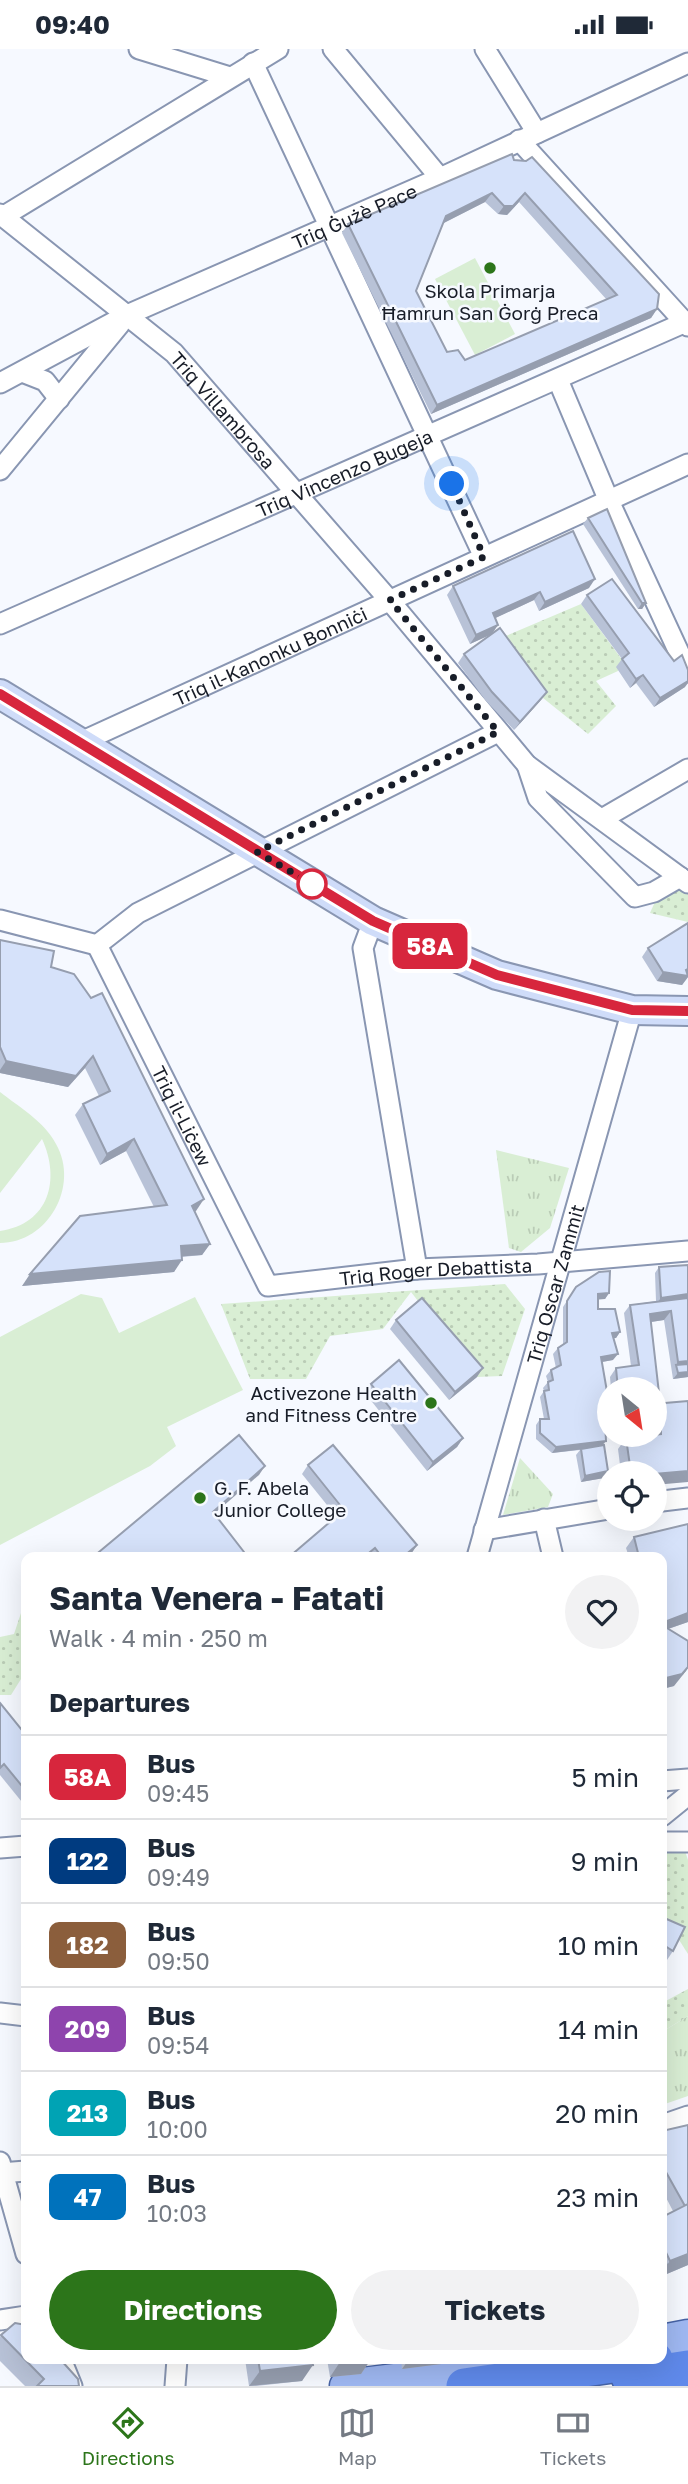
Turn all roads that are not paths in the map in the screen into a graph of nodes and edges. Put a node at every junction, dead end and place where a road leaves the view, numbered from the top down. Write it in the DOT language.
graph roads {
  1 [pos="139,49"];
  2 [pos="278,49"];
  3 [pos="333,49"];
  4 [pos="485,49"];
  5 [pos="253,63"];
  6 [pos="688,63"];
  7 [pos="230,76"];
  8 [pos="528,137"];
  9 [pos="440,178"];
  10 [pos="2,215"];
  11 [pos="327,225"];
  12 [pos="127,315"];
  13 [pos="687,323"];
  14 [pos="22,372"];
  15 [pos="558,380"];
  16 [pos="0,383"];
  17 [pos="59,399"];
  18 [pos="429,434"];
  19 [pos="688,464"];
  20 [pos="0,470"];
  21 [pos="295,493"];
  22 [pos="609,501"];
  23 [pos="484,557"];
  24 [pos="390,600"];
  25 [pos="0,624"];
  26 [pos="688,672"];
  27 [pos="0,694"];
  28 [pos="498,732"];
  29 [pos="81,742"];
  30 [pos="527,765"];
  31 [pos="688,769"];
  32 [pos="602,819"];
  33 [pos="257,852"];
  34 [pos="684,880"];
  35 [pos="0,920"];
  36 [pos="373,921"];
  37 [pos="97,945"];
  38 [pos="632,1010"];
  39 [pos="688,1011"];
  40 [pos="688,1251"];
  41 [pos="561,1262"];
  42 [pos="418,1269"];
  43 [pos="268,1286"];
  44 [pos="688,1497"];
  45 [pos="667,1501"];
  46 [pos="597,1511"];
  47 [pos="544,1519"];
  48 [pos="484,1530"];
  49 [pos="478,1552"];
  50 [pos="552,1552"];
  51 [pos="688,1779"];
  52 [pos="667,1781"];
  53 [pos="688,1795"];
  54 [pos="667,1812"];
  55 [pos="667,1842"];
  56 [pos="688,1842"];
  57 [pos="21,1846"];
  58 [pos="0,1848"];
  59 [pos="688,2116"];
  60 [pos="667,2123"];
  61 [pos="1,2169"];
  62 [pos="21,2171"];
  63 [pos="21,2237"];
  64 [pos="21,2317"];
  65 [pos="0,2320"];
  66 [pos="688,2336"];
  67 [pos="667,2340"];
  68 [pos="688,2354"];
  69 [pos="667,2357"];
  70 [pos="63,2364"];
  71 [pos="176,2364"];
  72 [pos="516,2364"];
  73 [pos="620,2364"];
  74 [pos="688,2368"];
  75 [pos="72,2386"];
  76 [pos="174,2386"];
  77 [pos="346,2386"];
  78 [pos="464,2386"];
  79 [pos="566,2386"];
  1 -- 7 [label="street"];
  2 -- 5 [label="street"];
  3 -- 9 [label="street"];
  4 -- 8 [label="street"];
  5 -- 7 [label="street"];
  5 -- 11 [label="street"];
  6 -- 8 [label="street, Triq Ġużè Pace"];
  7 -- 10 [label="street"];
  8 -- 9 [label="street, Triq Ġużè Pace"];
  8 -- 13 [label="street"];
  9 -- 11 [label="street, Triq Ġużè Pace"];
  10 -- 12 [label="street, Triq Villambrosa"];
  11 -- 12 [label="street, Triq Ġużè Pace"];
  11 -- 18 [label="street"];
  12 -- 14 [label="street, Triq Ġużè Pace"];
  12 -- 17 [label="street"];
  12 -- 21 [label="street, Triq Villambrosa"];
  13 -- 15 [label="street, Triq Vincenzo Bugeja"];
  14 -- 16 [label="street, Triq Ġużè Pace"];
  14 -- 17 [label="street"];
  15 -- 18 [label="street, Triq Vincenzo Bugeja"];
  15 -- 22 [label="street"];
  17 -- 20 [label="street"];
  18 -- 21 [label="street, Triq Vincenzo Bugeja"];
  18 -- 23 [label="street"];
  19 -- 22 [label="street, Triq il-Kanonku Bonniċi"];
  21 -- 24 [label="street, Triq Villambrosa"];
  21 -- 25 [label="street, Triq Vincenzo Bugeja"];
  22 -- 23 [label="street, Triq il-Kanonku Bonniċi"];
  22 -- 26 [label="street"];
  23 -- 24 [label="street, Triq il-Kanonku Bonniċi"];
  24 -- 28 [label="street, Triq Villambrosa"];
  24 -- 29 [label="street, Triq il-Kanonku Bonniċi"];
  27 -- 29 [label="street"];
  28 -- 30 [label="street, Triq Villambrosa"];
  28 -- 33 [label="street"];
  29 -- 33 [label="street"];
  30 -- 32 [label="street"];
  30 -- 34 [label="street"];
  31 -- 32 [label="street"];
  32 -- 34 [label="street"];
  33 -- 36 [label="street"];
  33 -- 37 [label="street"];
  35 -- 37 [label="street"];
  36 -- 38 [label="street"];
  36 -- 42 [label="street"];
  37 -- 43 [label="street, Triq il-Liċew"];
  38 -- 39 [label="street"];
  38 -- 41 [label="street, Triq Oscar Zammit"];
  40 -- 41 [label="street, Triq Roger Debattista"];
  41 -- 42 [label="street, Triq Roger Debattista"];
  41 -- 48 [label="street, Triq Oscar Zammit"];
  42 -- 43 [label="street, Triq Roger Debattista"];
  44 -- 45 [label="street"];
  46 -- 47 [label="street"];
  47 -- 48 [label="street"];
  47 -- 50 [label="street"];
  48 -- 49 [label="street, Triq Oscar Zammit"];
  51 -- 52 [label="street"];
  53 -- 54 [label="street"];
  55 -- 56 [label="street"];
  57 -- 58 [label="street"];
  59 -- 60 [label="street"];
  61 -- 62 [label="street"];
  61 -- 63 [label="street"];
  64 -- 65 [label="street"];
  66 -- 67 [label="main road"];
  68 -- 69 [label="highway"];
  70 -- 75 [label="street"];
  71 -- 76 [label="street"];
  72 -- 77 [label="main road"];
  73 -- 78 [label="highway"];
  74 -- 79 [label="highway"];
}
